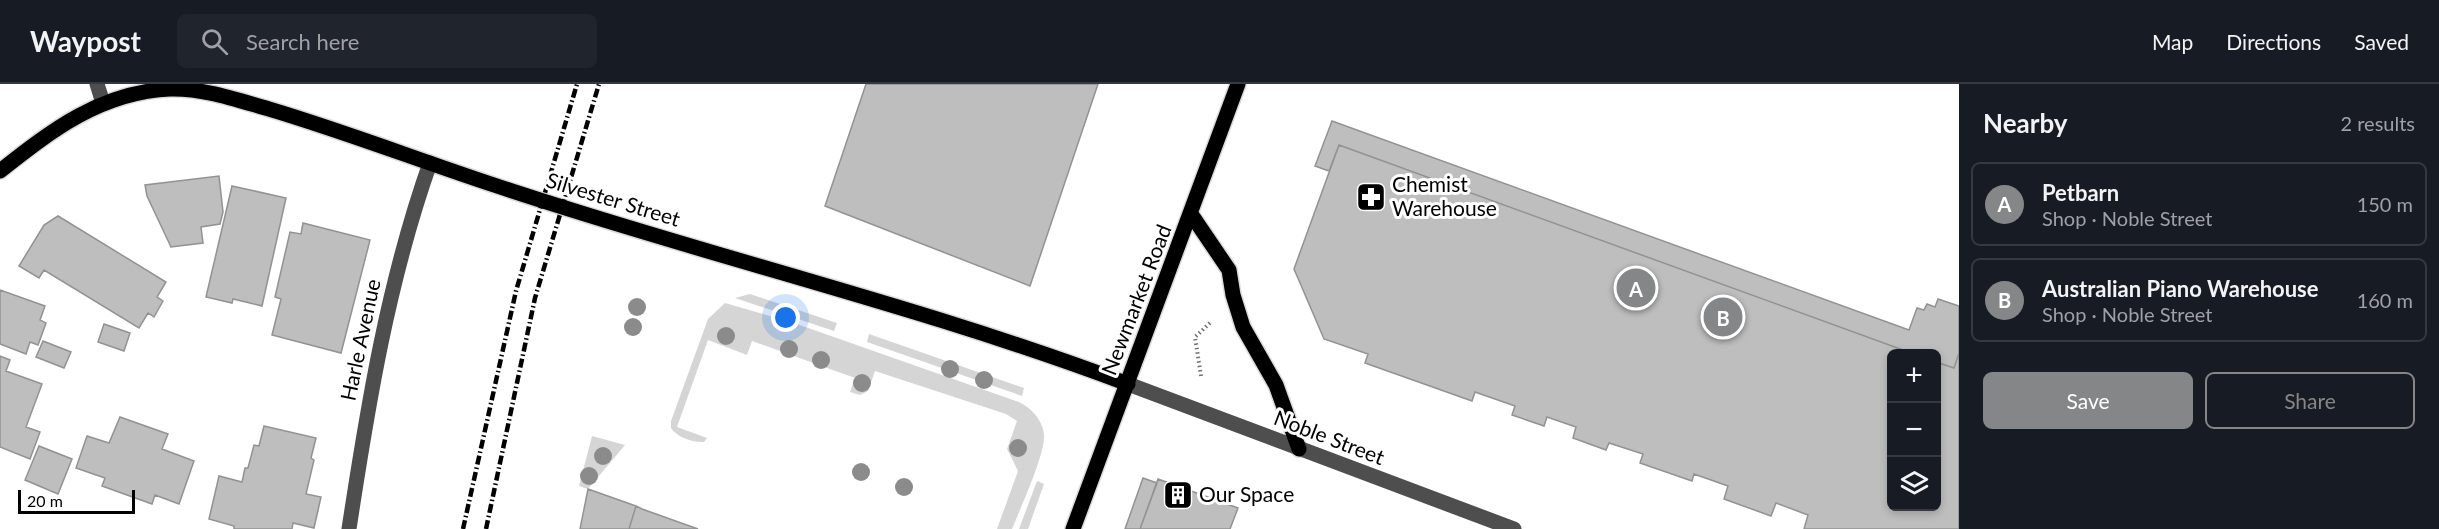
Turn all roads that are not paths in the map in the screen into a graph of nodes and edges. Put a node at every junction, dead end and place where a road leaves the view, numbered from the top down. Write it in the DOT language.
graph roads {
  1 [pos="97,84"];
  2 [pos="1238,84"];
  3 [pos="223,89"];
  4 [pos="103,103"];
  5 [pos="430,163"];
  6 [pos="0,171"];
  7 [pos="1191,214"];
  8 [pos="1128,384"];
  9 [pos="1299,449"];
  10 [pos="349,529"];
  11 [pos="1073,529"];
  12 [pos="1514,529"];
  1 -- 4 [label="street"];
  2 -- 7 [label="main road, Newmarket Road"];
  3 -- 4 [label="main road, Silvester Street"];
  3 -- 5 [label="main road, Silvester Street"];
  4 -- 6 [label="main road, Silvester Street"];
  5 -- 8 [label="main road, Silvester Street"];
  5 -- 10 [label="street, Harle Avenue"];
  7 -- 8 [label="main road, Newmarket Road"];
  7 -- 9 [label="main road"];
  8 -- 9 [label="street, Noble Street"];
  8 -- 11 [label="main road, Newmarket Road"];
  9 -- 12 [label="street, Noble Street"];
}
